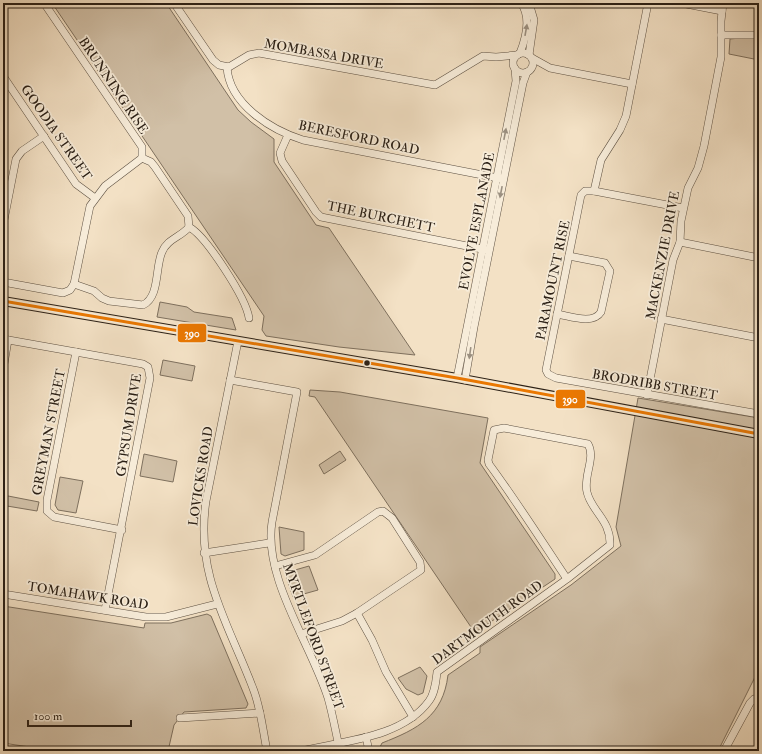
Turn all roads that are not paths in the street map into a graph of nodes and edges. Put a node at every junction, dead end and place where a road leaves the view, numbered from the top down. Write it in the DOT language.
graph roads {
  1 [pos="44,3"];
  2 [pos="174,3"];
  3 [pos="521,3"];
  4 [pos="648,3"];
  5 [pos="681,3"];
  6 [pos="723,3"];
  7 [pos="531,4"];
  8 [pos="722,11"];
  9 [pos="721,35"];
  10 [pos="759,35"];
  11 [pos="518,54"];
  12 [pos="531,56"];
  13 [pos="496,57"];
  14 [pos="227,67"];
  15 [pos="514,67"];
  16 [pos="550,68"];
  17 [pos="528,71"];
  18 [pos="3,76"];
  19 [pos="632,84"];
  20 [pos="288,135"];
  21 [pos="44,136"];
  22 [pos="142,158"];
  23 [pos="500,178"];
  24 [pos="7,185"];
  25 [pos="594,191"];
  26 [pos="95,198"];
  27 [pos="683,208"];
  28 [pos="3,226"];
  29 [pos="189,227"];
  30 [pos="680,242"];
  31 [pos="486,249"];
  32 [pos="569,256"];
  33 [pos="759,258"];
  34 [pos="3,282"];
  35 [pos="74,284"];
  36 [pos="3,301"];
  37 [pos="557,314"];
  38 [pos="249,318"];
  39 [pos="661,319"];
  40 [pos="759,338"];
  41 [pos="6,339"];
  42 [pos="238,341"];
  43 [pos="76,352"];
  44 [pos="3,370"];
  45 [pos="548,374"];
  46 [pos="461,379"];
  47 [pos="230,380"];
  48 [pos="646,395"];
  49 [pos="759,414"];
  50 [pos="759,434"];
  51 [pos="122,530"];
  52 [pos="270,543"];
  53 [pos="204,553"];
  54 [pos="275,566"];
  55 [pos="567,579"];
  56 [pos="3,594"];
  57 [pos="217,604"];
  58 [pos="105,610"];
  59 [pos="357,613"];
  60 [pos="301,634"];
  61 [pos="759,697"];
  62 [pos="260,713"];
  63 [pos="413,717"];
  64 [pos="180,718"];
  65 [pos="366,737"];
  66 [pos="338,742"];
  67 [pos="267,751"];
  68 [pos="301,751"];
  69 [pos="369,751"];
  70 [pos="724,751"];
  1 -- 22 [label="street, BRUNNING RISE"];
  2 -- 14 [label="street"];
  11 -- 3 [label="street, one-way"];
  4 -- 19 [label="street"];
  5 -- 8 [label="street"];
  6 -- 8 [label="street, MACKENZIE DRIVE"];
  7 -- 12 [label="street"];
  8 -- 9 [label="street, MACKENZIE DRIVE"];
  9 -- 10 [label="street"];
  9 -- 27 [label="street, MACKENZIE DRIVE"];
  11 -- 12 [label="street"];
  11 -- 13 [label="street, MOMBASSA DRIVE"];
  11 -- 15 [label="street"];
  12 -- 16 [label="street"];
  12 -- 17 [label="street"];
  13 -- 14 [label="street, MOMBASSA DRIVE"];
  13 -- 15 [label="street"];
  14 -- 20 [label="street, BERESFORD ROAD"];
  15 -- 17 [label="street"];
  23 -- 15 [label="street, EVOLVE ESPLANADE, one-way"];
  16 -- 17 [label="street"];
  16 -- 19 [label="street"];
  17 -- 23 [label="street, EVOLVE ESPLANADE"];
  18 -- 21 [label="street, GOODIA STREET"];
  19 -- 25 [label="street"];
  20 -- 23 [label="street, BERESFORD ROAD"];
  20 -- 31 [label="street, THE BURCHETT"];
  21 -- 24 [label="street"];
  21 -- 26 [label="street, GOODIA STREET"];
  22 -- 26 [label="street"];
  22 -- 29 [label="street"];
  23 -- 31 [label="street, EVOLVE ESPLANADE"];
  24 -- 28 [label="street"];
  25 -- 27 [label="street"];
  25 -- 32 [label="street, PARAMOUNT RISE"];
  26 -- 35 [label="street"];
  27 -- 30 [label="street, MACKENZIE DRIVE"];
  29 -- 35 [label="street"];
  29 -- 38 [label="street"];
  30 -- 33 [label="street"];
  30 -- 39 [label="street, MACKENZIE DRIVE"];
  31 -- 46 [label="street, EVOLVE ESPLANADE"];
  32 -- 37 [label="street, PARAMOUNT RISE"];
  32 -- 37 [label="street"];
  34 -- 35 [label="street"];
  36 -- 42 [label="main road"];
  37 -- 45 [label="street, PARAMOUNT RISE"];
  39 -- 40 [label="street"];
  39 -- 48 [label="street, MACKENZIE DRIVE"];
  41 -- 43 [label="street, GYPSUM DRIVE"];
  41 -- 44 [label="street"];
  42 -- 46 [label="main road"];
  42 -- 47 [label="street, LOVICKS ROAD"];
  43 -- 51 [label="street, GYPSUM DRIVE"];
  43 -- 51 [label="street, GREYMAN STREET"];
  45 -- 48 [label="street, BRODRIBB STREET"];
  46 -- 50 [label="main road"];
  47 -- 52 [label="street, MYRTLEFORD STREET"];
  47 -- 53 [label="street, LOVICKS ROAD"];
  48 -- 49 [label="street, BRODRIBB STREET"];
  51 -- 58 [label="street, GYPSUM DRIVE"];
  52 -- 53 [label="street"];
  52 -- 54 [label="street, MYRTLEFORD STREET"];
  53 -- 57 [label="street, LOVICKS ROAD"];
  54 -- 59 [label="street"];
  54 -- 60 [label="street, MYRTLEFORD STREET"];
  55 -- 55 [label="street, DARTMOUTH ROAD"];
  55 -- 63 [label="street, DARTMOUTH ROAD"];
  56 -- 58 [label="street, TOMAHAWK ROAD"];
  57 -- 58 [label="street, TOMAHAWK ROAD"];
  57 -- 62 [label="street, LOVICKS ROAD"];
  59 -- 60 [label="street"];
  59 -- 63 [label="street"];
  60 -- 66 [label="street, MYRTLEFORD STREET"];
  61 -- 70 [label="street"];
  62 -- 64 [label="street"];
  62 -- 67 [label="street, LOVICKS ROAD"];
  63 -- 65 [label="street, DARTMOUTH ROAD"];
  65 -- 66 [label="street, DARTMOUTH ROAD"];
  65 -- 69 [label="street"];
  66 -- 68 [label="street, DARTMOUTH ROAD"];
}
